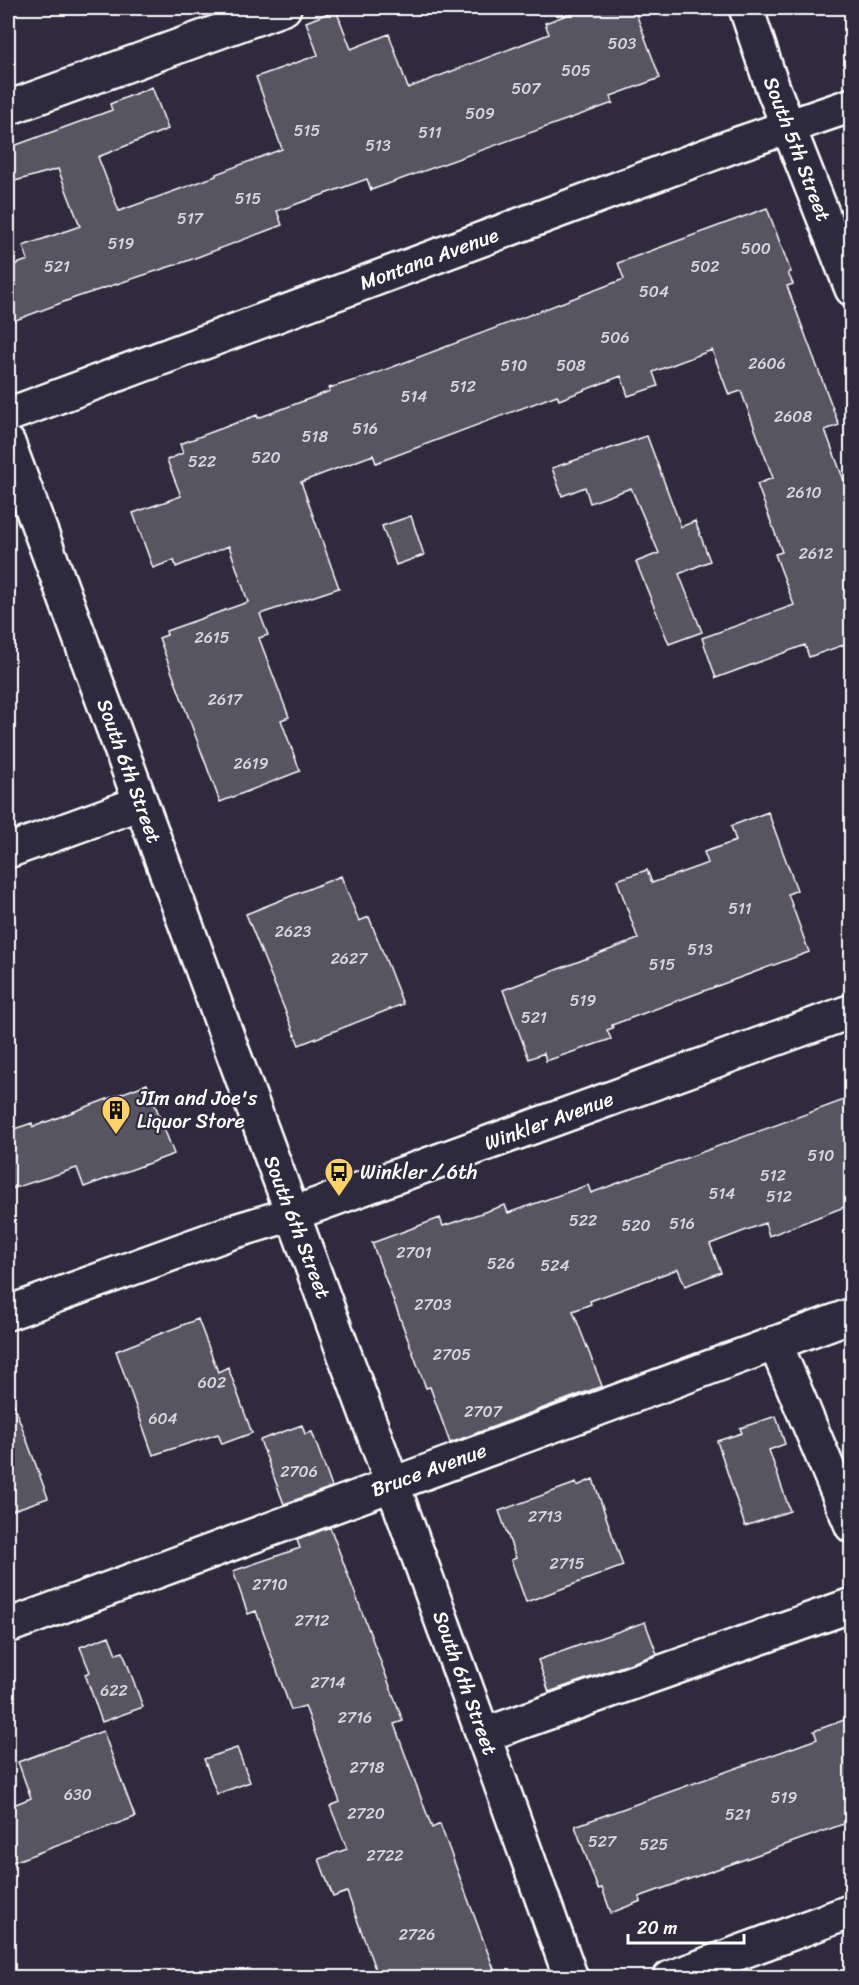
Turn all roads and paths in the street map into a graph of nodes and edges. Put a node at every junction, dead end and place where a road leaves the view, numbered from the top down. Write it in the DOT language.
graph roads {
  1 [pos="284,8"];
  2 [pos="746,8"];
  3 [pos="852,105"];
  4 [pos="8,108"];
  5 [pos="787,127"];
  6 [pos="852,289"];
  7 [pos="8,416"];
  8 [pos="8,443"];
  9 [pos="140,803"];
  10 [pos="8,851"];
  11 [pos="852,1011"];
  12 [pos="292,1214"];
  13 [pos="8,1313"];
  14 [pos="852,1315"];
  15 [pos="775,1343"];
  16 [pos="392,1484"];
  17 [pos="852,1526"];
  18 [pos="852,1605"];
  19 [pos="8,1626"];
  20 [pos="484,1735"];
  21 [pos="852,1911"];
  22 [pos="571,1977"];
  23 [pos="670,1977"];
  1 -- 4 [label="street"];
  2 -- 5 [label="street, South 5th Street"];
  3 -- 5 [label="street, Montana Avenue"];
  5 -- 6 [label="street, South 5th Street"];
  5 -- 7 [label="street, Montana Avenue"];
  8 -- 9 [label="street, South 6th Street"];
  9 -- 10 [label="street"];
  9 -- 12 [label="street, South 6th Street"];
  11 -- 12 [label="street, Winkler Avenue"];
  12 -- 13 [label="street, Winkler Avenue"];
  12 -- 16 [label="street, South 6th Street"];
  14 -- 15 [label="street, Bruce Avenue"];
  15 -- 16 [label="street, Bruce Avenue"];
  15 -- 17 [label="street"];
  16 -- 19 [label="street, Bruce Avenue"];
  16 -- 20 [label="street, South 6th Street"];
  18 -- 20 [label="street"];
  20 -- 22 [label="street, South 6th Street"];
  21 -- 23 [label="street"];
}
